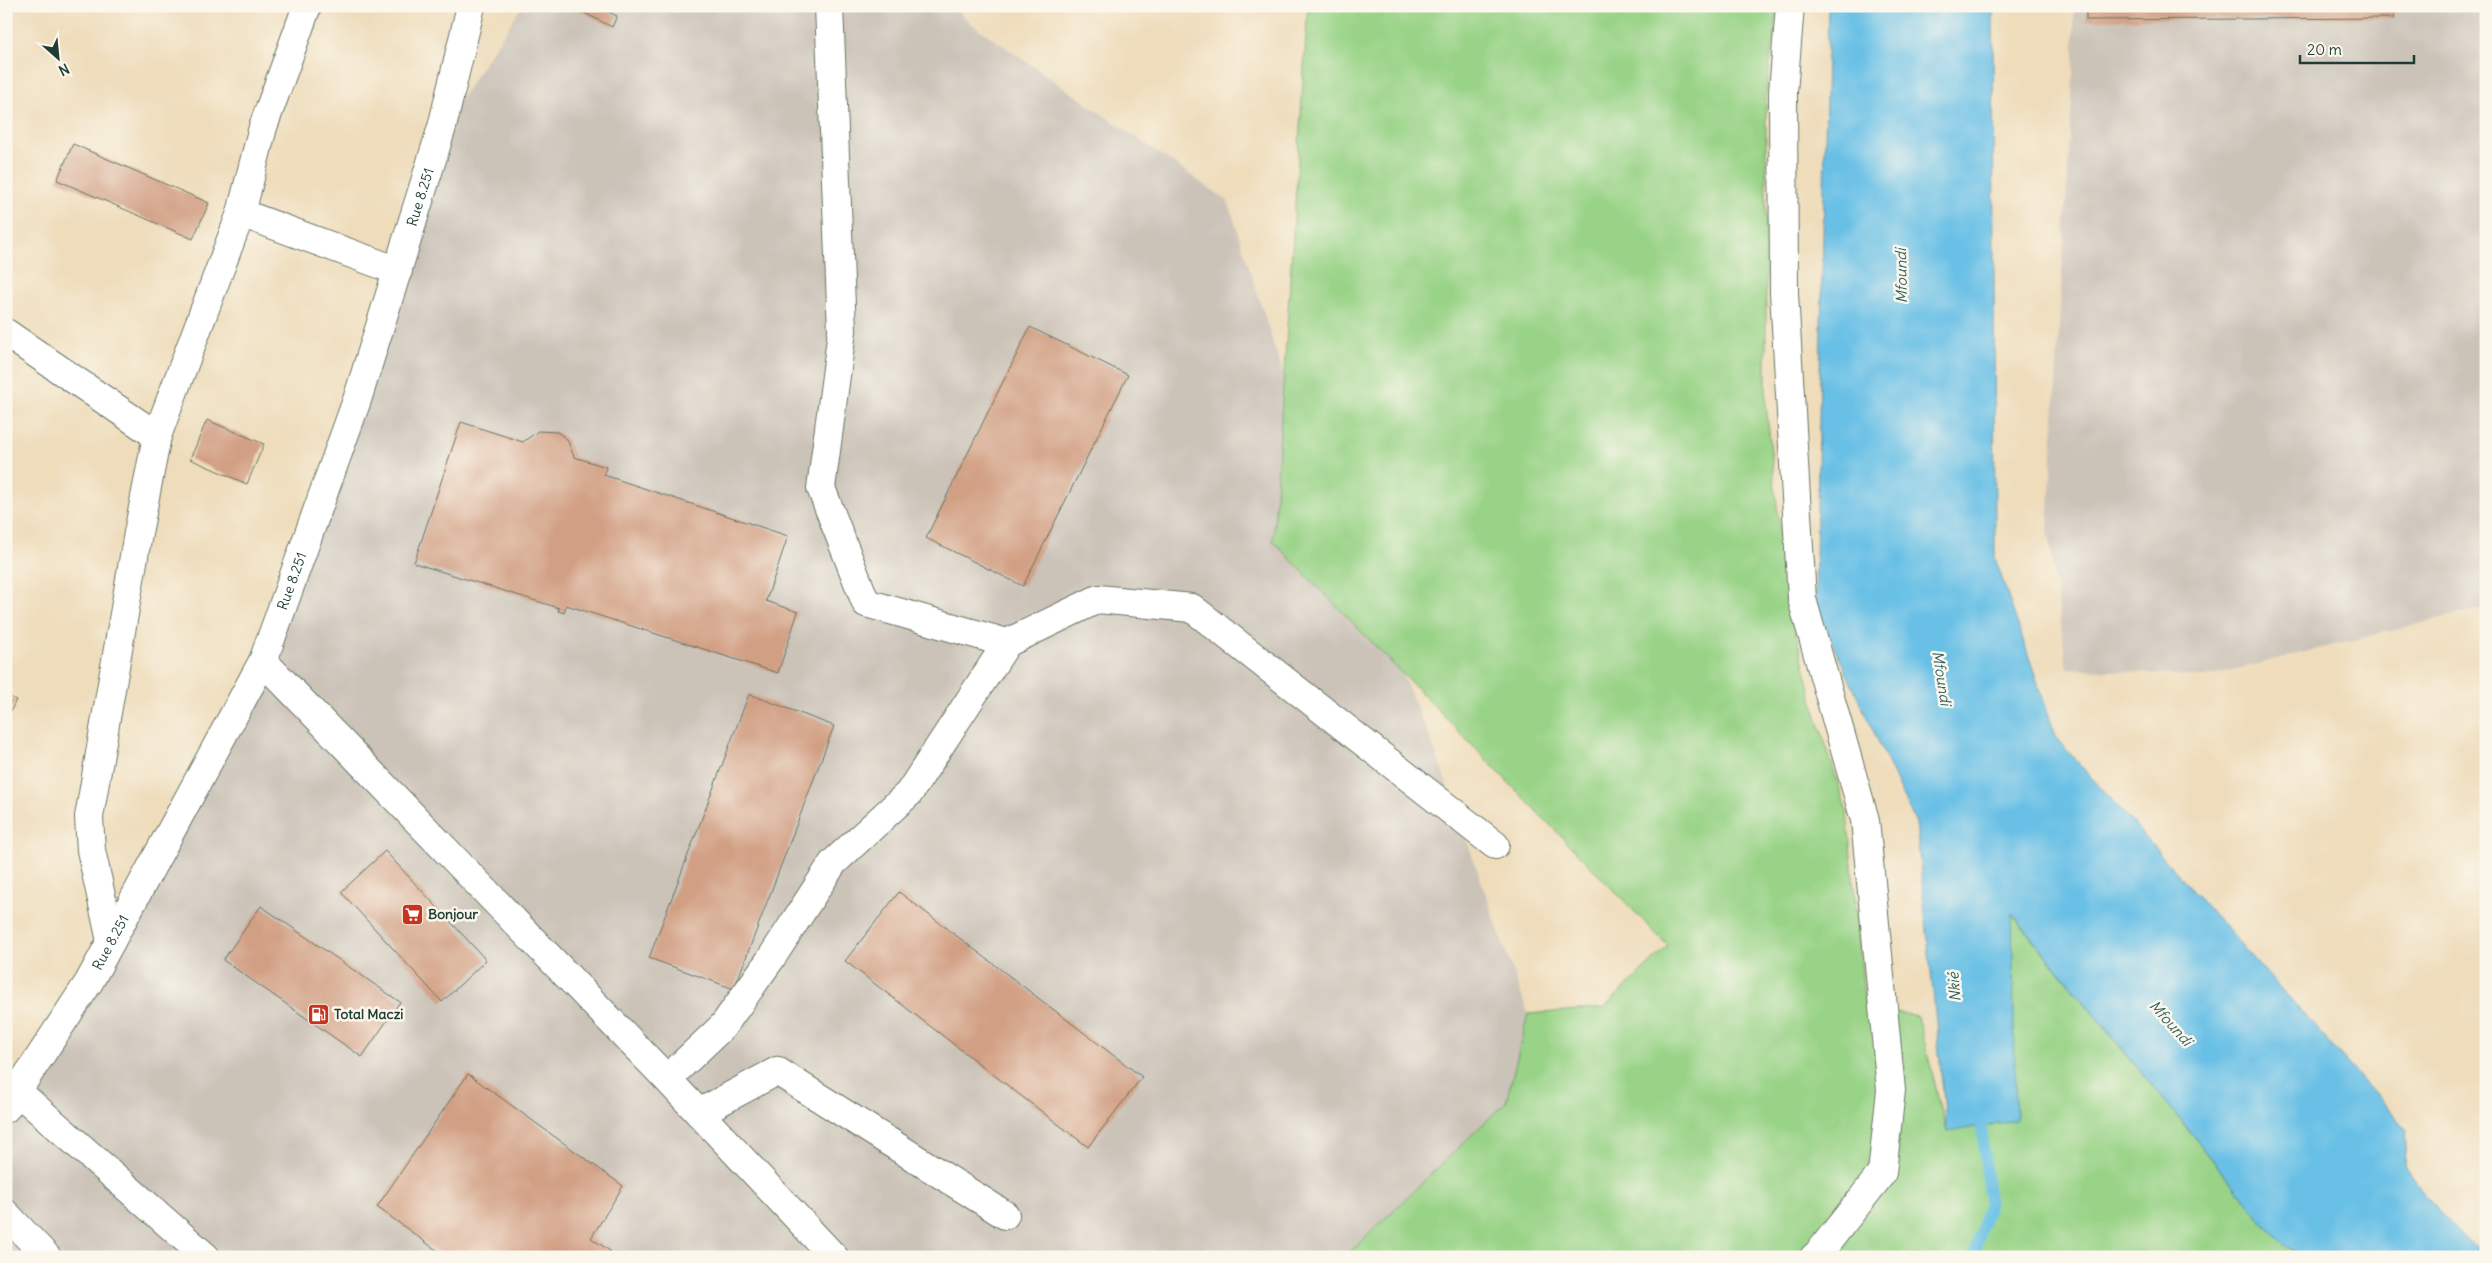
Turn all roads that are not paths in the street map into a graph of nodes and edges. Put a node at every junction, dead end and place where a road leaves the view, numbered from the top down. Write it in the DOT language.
graph roads {
  1 [pos="308,6"];
  2 [pos="471,6"];
  3 [pos="830,6"];
  4 [pos="1790,6"];
  5 [pos="241,214"];
  6 [pos="398,271"];
  7 [pos="6,333"];
  8 [pos="157,436"];
  9 [pos="1007,643"];
  10 [pos="263,661"];
  11 [pos="1495,845"];
  12 [pos="111,941"];
  13 [pos="667,1079"];
  14 [pos="12,1099"];
  15 [pos="699,1113"];
  16 [pos="6,1214"];
  17 [pos="1005,1215"];
  18 [pos="47,1257"];
  19 [pos="206,1257"];
  20 [pos="834,1257"];
  21 [pos="1814,1257"];
  1 -- 5 [label="main road"];
  2 -- 6 [label="main road, Rue 8.251"];
  3 -- 9 [label="main road"];
  4 -- 21 [label="main road"];
  5 -- 6 [label="main road"];
  5 -- 8 [label="main road"];
  6 -- 10 [label="main road, Rue 8.251"];
  7 -- 8 [label="main road"];
  8 -- 12 [label="main road"];
  9 -- 11 [label="main road"];
  9 -- 13 [label="main road"];
  10 -- 12 [label="main road, Rue 8.251"];
  10 -- 13 [label="main road"];
  12 -- 14 [label="main road, Rue 8.251"];
  13 -- 15 [label="main road"];
  14 -- 19 [label="main road"];
  15 -- 17 [label="main road"];
  15 -- 20 [label="main road"];
  16 -- 18 [label="main road"];
}
